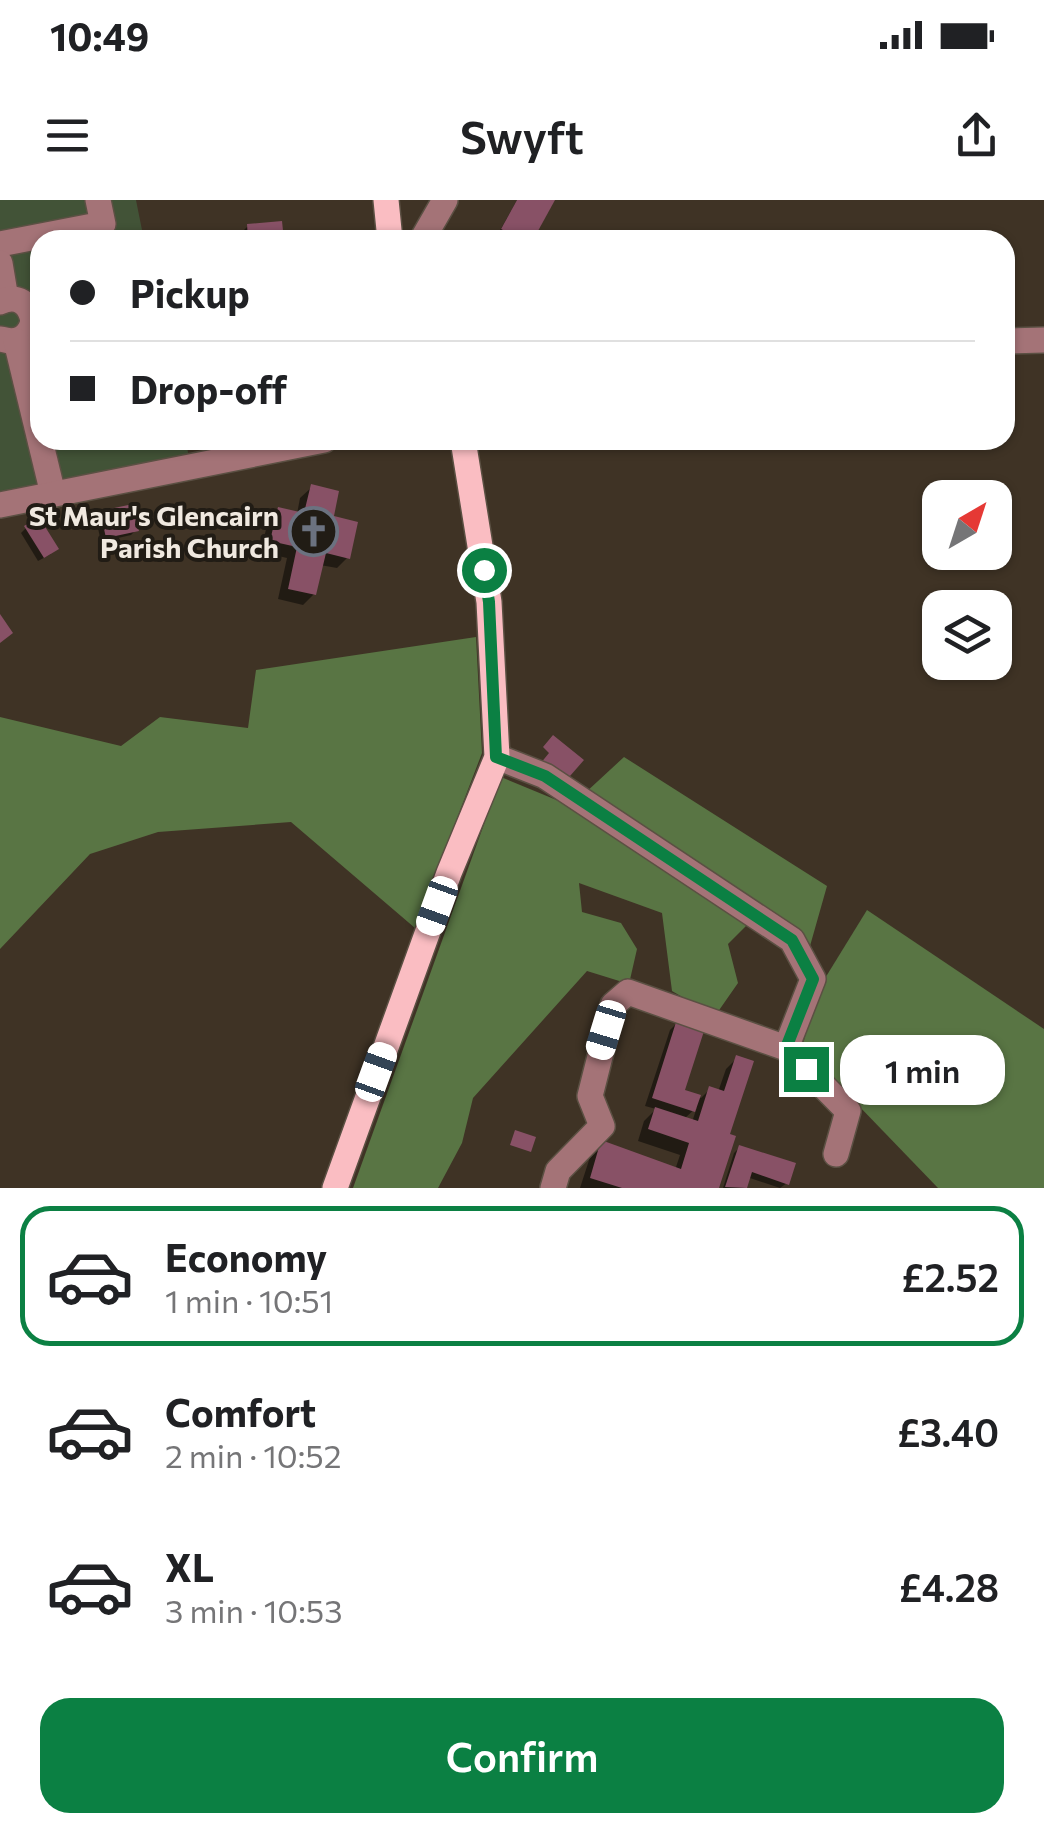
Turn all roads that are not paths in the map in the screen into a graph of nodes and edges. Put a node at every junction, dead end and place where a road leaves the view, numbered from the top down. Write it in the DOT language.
graph roads {
  1 [pos="98,200"];
  2 [pos="386,200"];
  3 [pos="445,200"];
  4 [pos="72,230"];
  5 [pos="389,230"];
  6 [pos="428,230"];
  7 [pos="30,238"];
  8 [pos="0,244"];
  9 [pos="0,263"];
  10 [pos="3,300"];
  11 [pos="30,312"];
  12 [pos="8,340"];
  13 [pos="1044,340"];
  14 [pos="1015,341"];
  15 [pos="30,415"];
  16 [pos="40,450"];
  17 [pos="274,450"];
  18 [pos="465,450"];
  19 [pos="53,494"];
  20 [pos="0,505"];
  21 [pos="496,757"];
  22 [pos="786,1048"];
  23 [pos="836,1154"];
  24 [pos="335,1188"];
  25 [pos="553,1188"];
  1 -- 4 [label="street"];
  2 -- 5 [label="main road"];
  3 -- 6 [label="street"];
  7 -- 8 [label="street"];
  9 -- 10 [label="street"];
  10 -- 11 [label="street"];
  12 -- 15 [label="street"];
  13 -- 14 [label="street"];
  16 -- 19 [label="street"];
  17 -- 19 [label="street"];
  18 -- 21 [label="main road"];
  19 -- 20 [label="street"];
  21 -- 22 [label="street"];
  21 -- 24 [label="main road"];
  22 -- 23 [label="street"];
  22 -- 25 [label="street"];
}
